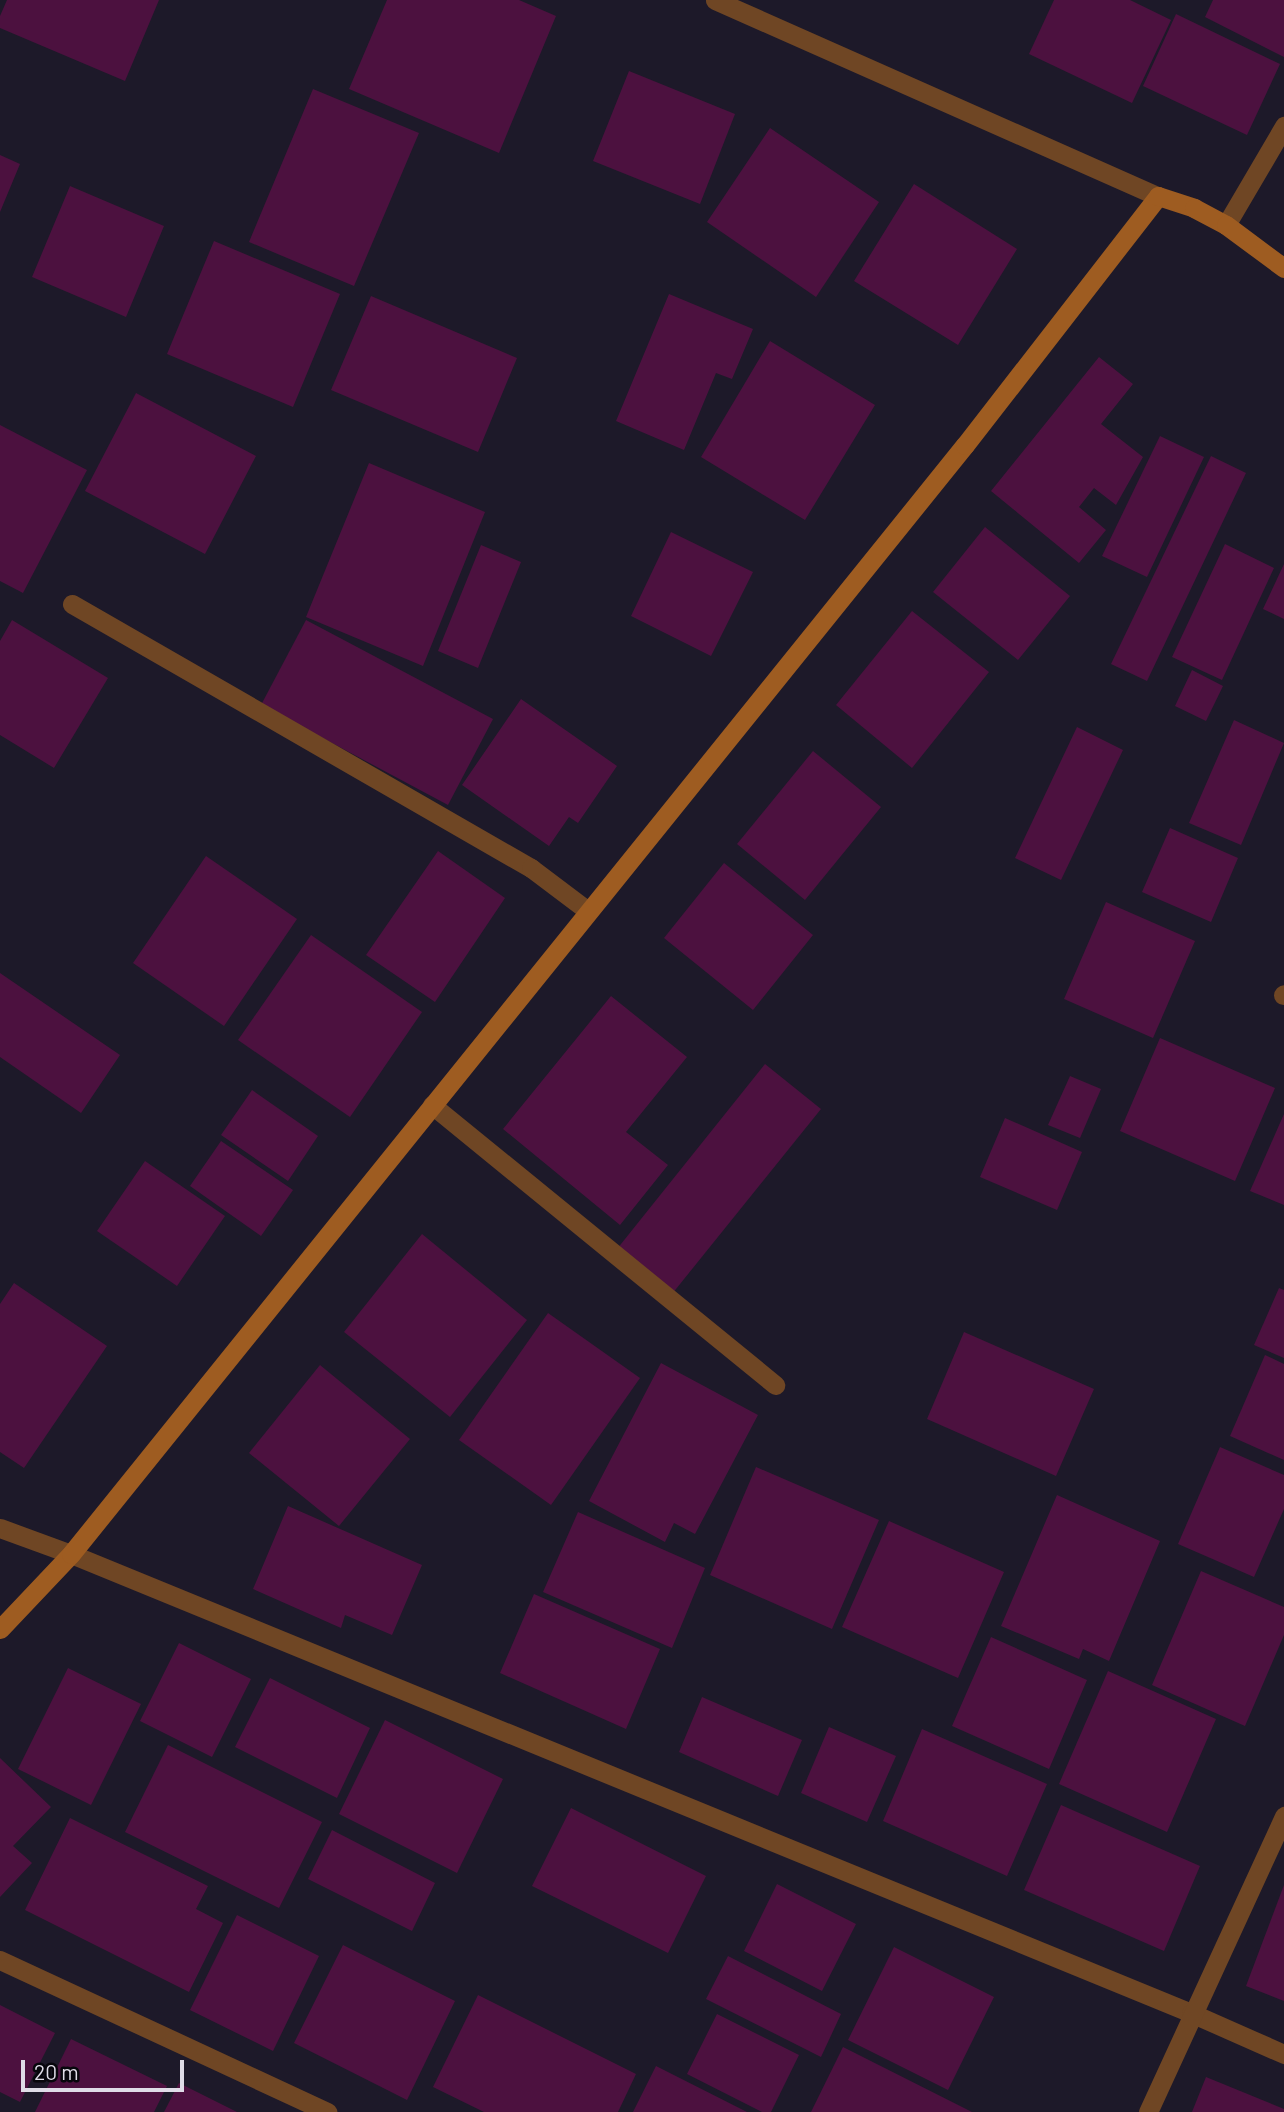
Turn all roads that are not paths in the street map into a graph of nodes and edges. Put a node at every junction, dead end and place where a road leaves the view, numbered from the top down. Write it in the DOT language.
graph roads {
  1 [pos="715,0"];
  2 [pos="1284,126"];
  3 [pos="1158,196"];
  4 [pos="1226,225"];
  5 [pos="1284,268"];
  6 [pos="72,604"];
  7 [pos="588,911"];
  8 [pos="432,1105"];
  9 [pos="775,1385"];
  10 [pos="0,1528"];
  11 [pos="71,1554"];
  12 [pos="0,1629"];
  13 [pos="1284,1816"];
  14 [pos="0,1960"];
  15 [pos="1191,2012"];
  16 [pos="1284,2054"];
  17 [pos="327,2112"];
  18 [pos="1148,2112"];
  1 -- 3 [label="street"];
  2 -- 4 [label="street"];
  3 -- 4 [label="main road"];
  3 -- 7 [label="main road"];
  4 -- 5 [label="main road"];
  6 -- 7 [label="street"];
  7 -- 8 [label="main road"];
  8 -- 9 [label="street"];
  8 -- 11 [label="main road"];
  10 -- 11 [label="street"];
  11 -- 12 [label="main road"];
  11 -- 15 [label="street"];
  13 -- 15 [label="street"];
  14 -- 17 [label="street"];
  15 -- 16 [label="street"];
  15 -- 18 [label="street"];
}
